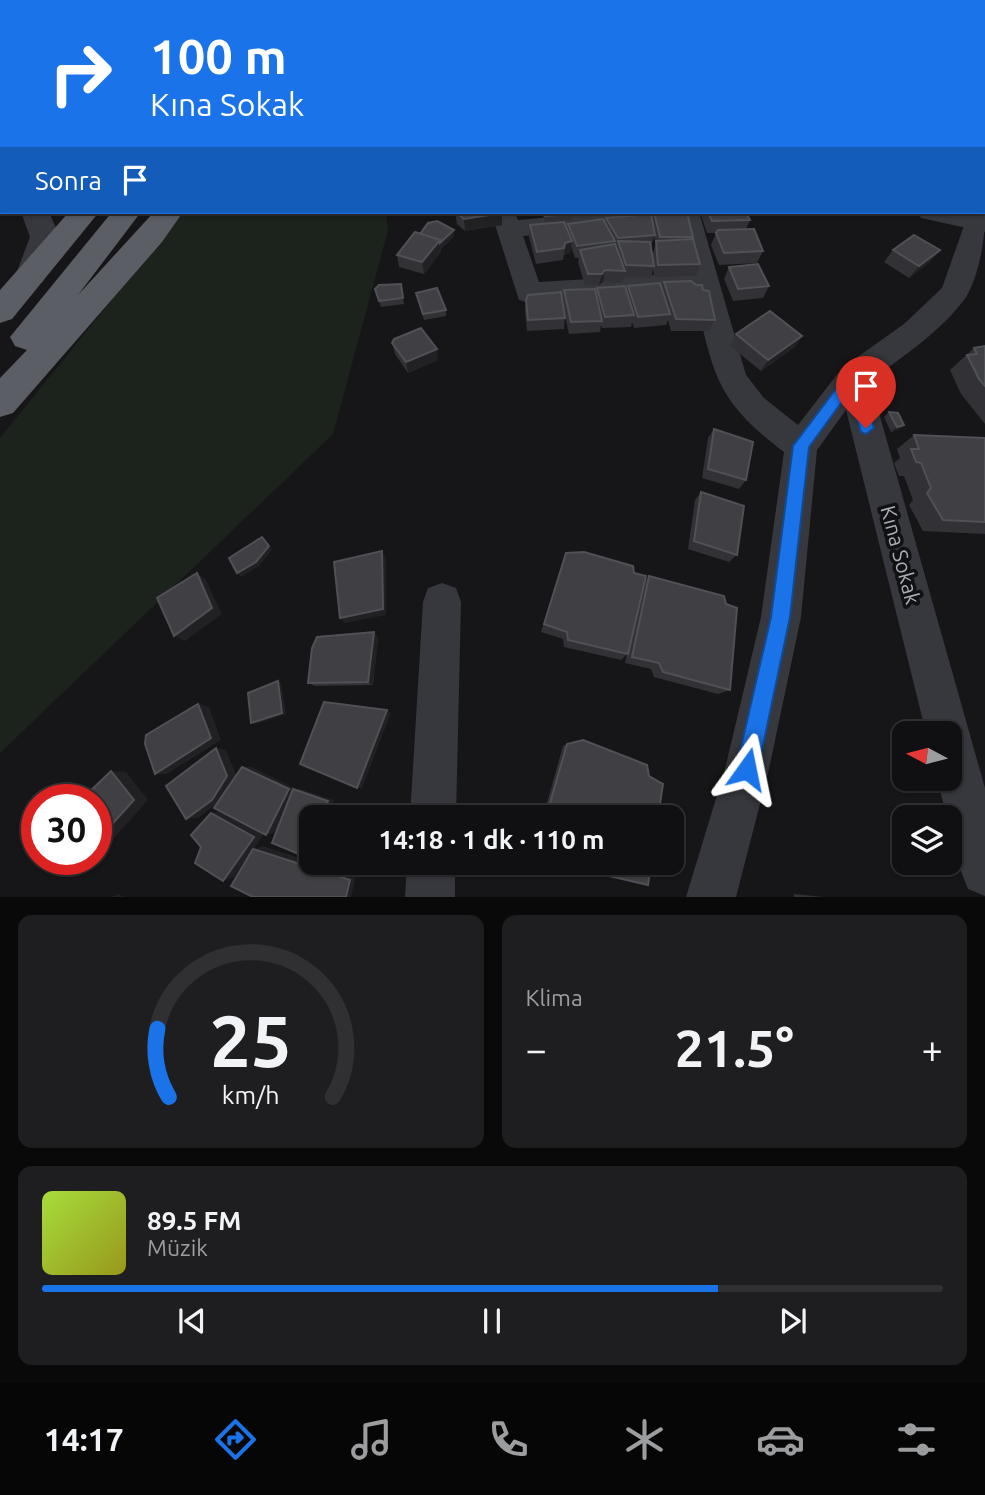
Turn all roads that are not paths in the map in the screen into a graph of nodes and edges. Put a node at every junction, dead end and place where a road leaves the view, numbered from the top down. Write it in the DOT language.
graph roads {
  1 [pos="36,214"];
  2 [pos="83,214"];
  3 [pos="125,214"];
  4 [pos="167,214"];
  5 [pos="646,214"];
  6 [pos="687,214"];
  7 [pos="935,214"];
  8 [pos="507,221"];
  9 [pos="980,236"];
  10 [pos="32,274"];
  11 [pos="707,281"];
  12 [pos="0,311"];
  13 [pos="0,372"];
  14 [pos="853,377"];
  15 [pos="0,402"];
  16 [pos="801,446"];
  17 [pos="442,601"];
  18 [pos="945,721"];
  19 [pos="962,787"];
  20 [pos="434,805"];
  21 [pos="985,873"];
  22 [pos="431,875"];
  23 [pos="430,897"];
  24 [pos="711,897"];
  1 -- 10 [label="street"];
  2 -- 10 [label="highway"];
  3 -- 13 [label="highway"];
  4 -- 15 [label="highway"];
  5 -- 8 [label="street"];
  6 -- 11 [label="street"];
  7 -- 9 [label="street"];
  8 -- 11 [label="street"];
  9 -- 14 [label="street"];
  10 -- 12 [label="highway"];
  11 -- 16 [label="street"];
  14 -- 16 [label="street"];
  14 -- 18 [label="street, Kına Sokak"];
  16 -- 24 [label="street"];
  17 -- 20 [label="street"];
  19 -- 21 [label="street"];
  22 -- 23 [label="street"];
}
